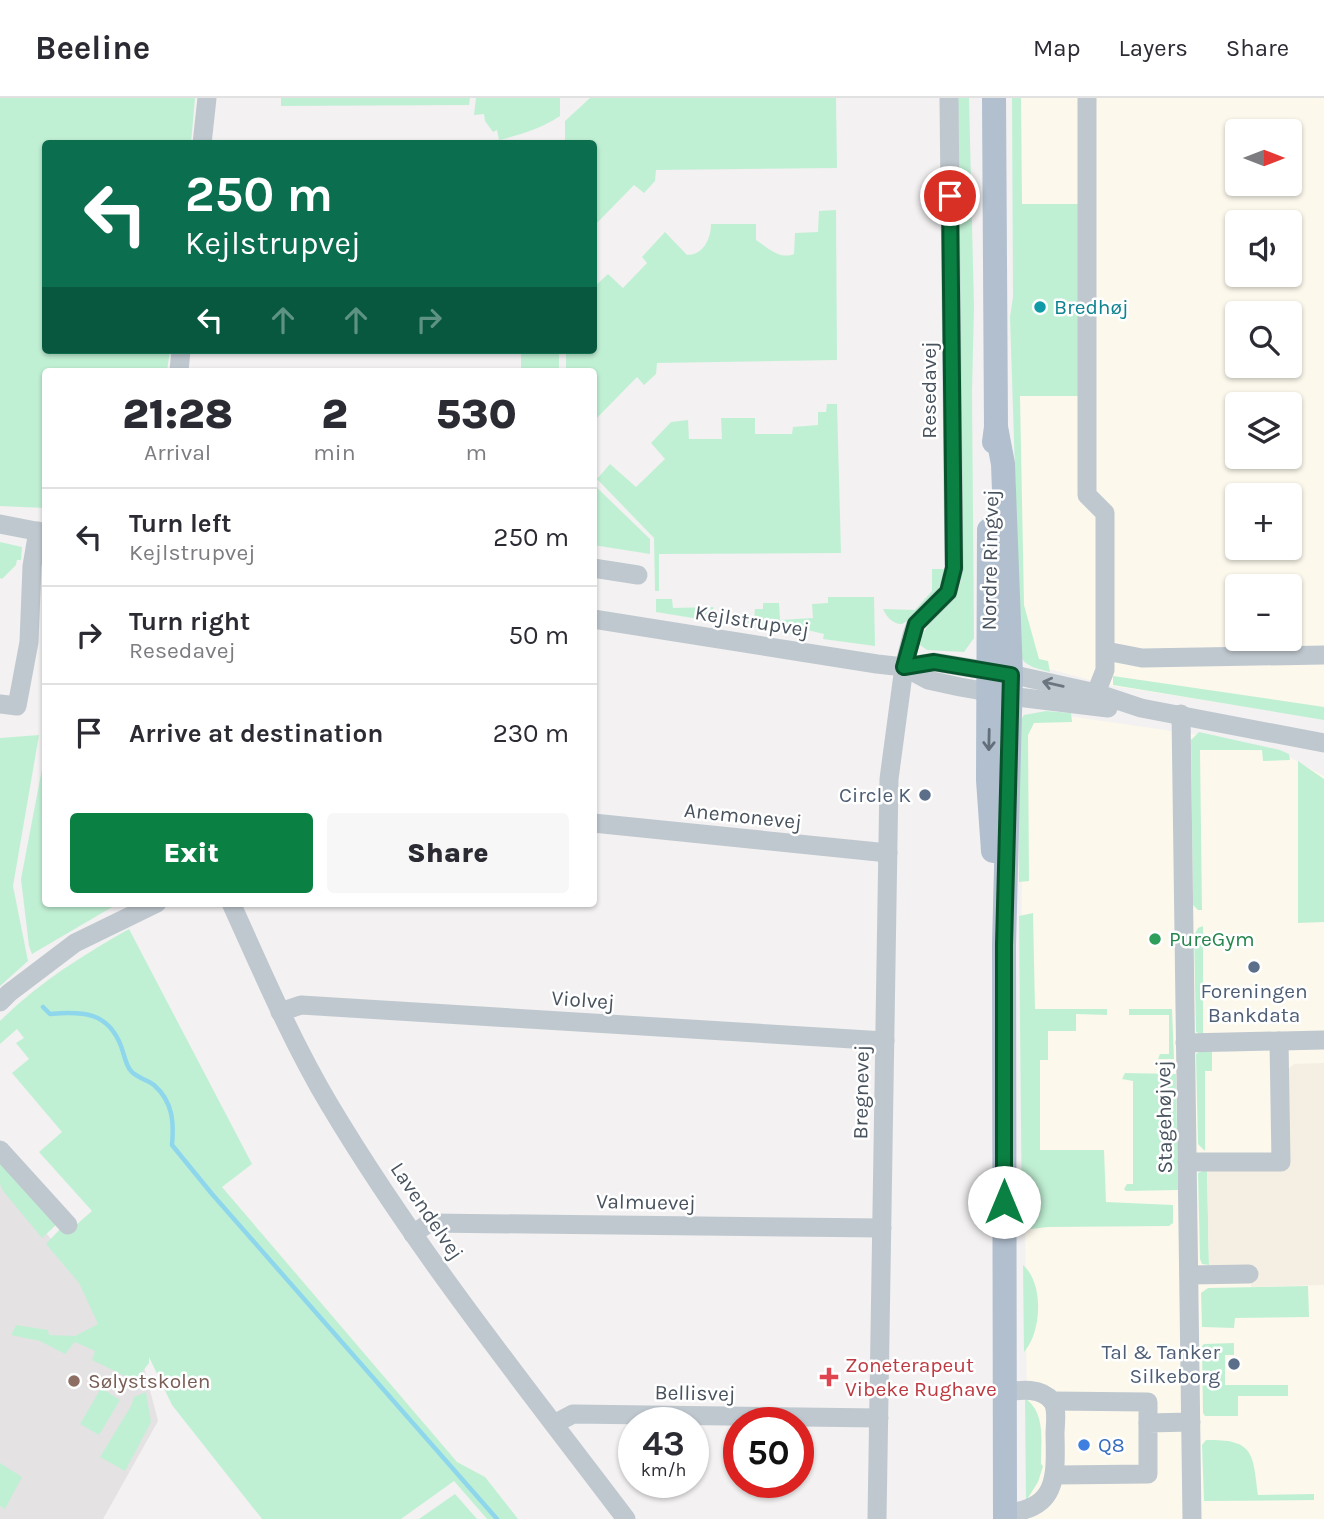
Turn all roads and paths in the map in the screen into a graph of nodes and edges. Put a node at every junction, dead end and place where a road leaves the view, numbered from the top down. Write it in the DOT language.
graph roads {
  1 [pos="207,98"];
  2 [pos="949,98"];
  3 [pos="994,98"];
  4 [pos="1087,98"];
  5 [pos="202,140"];
  6 [pos="0,524"];
  7 [pos="42,532"];
  8 [pos="597,569"];
  9 [pos="638,575"];
  10 [pos="597,620"];
  11 [pos="1106,650"];
  12 [pos="1324,655"];
  13 [pos="904,667"];
  14 [pos="1000,684"];
  15 [pos="1096,693"];
  16 [pos="0,704"];
  17 [pos="1141,708"];
  18 [pos="1181,714"];
  19 [pos="1324,743"];
  20 [pos="597,823"];
  21 [pos="887,853"];
  22 [pos="148,907"];
  23 [pos="233,907"];
  24 [pos="0,1002"];
  25 [pos="280,1012"];
  26 [pos="1324,1040"];
  27 [pos="885,1041"];
  28 [pos="1279,1041"];
  29 [pos="1185,1043"];
  30 [pos="0,1150"];
  31 [pos="1187,1162"];
  32 [pos="68,1224"];
  33 [pos="882,1228"];
  34 [pos="413,1234"];
  35 [pos="1249,1274"];
  36 [pos="1189,1275"];
  37 [pos="1005,1392"];
  38 [pos="1052,1401"];
  39 [pos="879,1418"];
  40 [pos="1191,1422"];
  41 [pos="1148,1423"];
  42 [pos="554,1424"];
  43 [pos="1056,1475"];
  44 [pos="1005,1516"];
  45 [pos="626,1519"];
  46 [pos="877,1519"];
  47 [pos="1192,1519"];
  1 -- 5 [label="street"];
  2 -- 13 [label="street, Resedavej"];
  3 -- 14 [label="main road, Nordre Ringvej"];
  4 -- 11 [label="street"];
  6 -- 7 [label="street"];
  7 -- 16 [label="street"];
  8 -- 9 [label="street"];
  10 -- 13 [label="street, Kejlstrupvej"];
  11 -- 12 [label="street"];
  11 -- 15 [label="street"];
  13 -- 14 [label="street, Kejlstrupvej"];
  13 -- 21 [label="street, Bregnevej"];
  15 -- 14 [label="street, Kejlstrupvej, one-way"];
  14 -- 17 [label="street, Kejlstrupvej"];
  14 -- 37 [label="main road, Nordre Ringvej"];
  15 -- 17 [label="street, Kejlstrupvej"];
  17 -- 18 [label="street, Kejlstrupvej"];
  18 -- 19 [label="street, Kejlstrupvej"];
  18 -- 29 [label="street, Stagehøjvej"];
  20 -- 21 [label="street, Anemonevej"];
  21 -- 27 [label="street, Bregnevej"];
  22 -- 24 [label="street"];
  23 -- 25 [label="street, Lavendelvej"];
  25 -- 27 [label="street, Violvej"];
  25 -- 34 [label="street, Lavendelvej"];
  26 -- 28 [label="street"];
  27 -- 33 [label="street, Bregnevej"];
  28 -- 29 [label="street"];
  28 -- 31 [label="street"];
  29 -- 31 [label="street, Stagehøjvej"];
  30 -- 32 [label="street"];
  31 -- 36 [label="street, Stagehøjvej"];
  33 -- 34 [label="street, Valmuevej"];
  33 -- 39 [label="street, Bregnevej"];
  34 -- 42 [label="street, Lavendelvej"];
  35 -- 36 [label="street"];
  36 -- 40 [label="street, Stagehøjvej"];
  37 -- 38 [label="street"];
  37 -- 44 [label="main road, Nordre Ringvej"];
  38 -- 41 [label="street"];
  38 -- 43 [label="street"];
  39 -- 42 [label="street, Bellisvej"];
  39 -- 46 [label="street, Bregnevej"];
  40 -- 41 [label="street"];
  40 -- 47 [label="street, Stagehøjvej"];
  41 -- 43 [label="street"];
  42 -- 45 [label="street, Lavendelvej"];
  43 -- 44 [label="street"];
}
